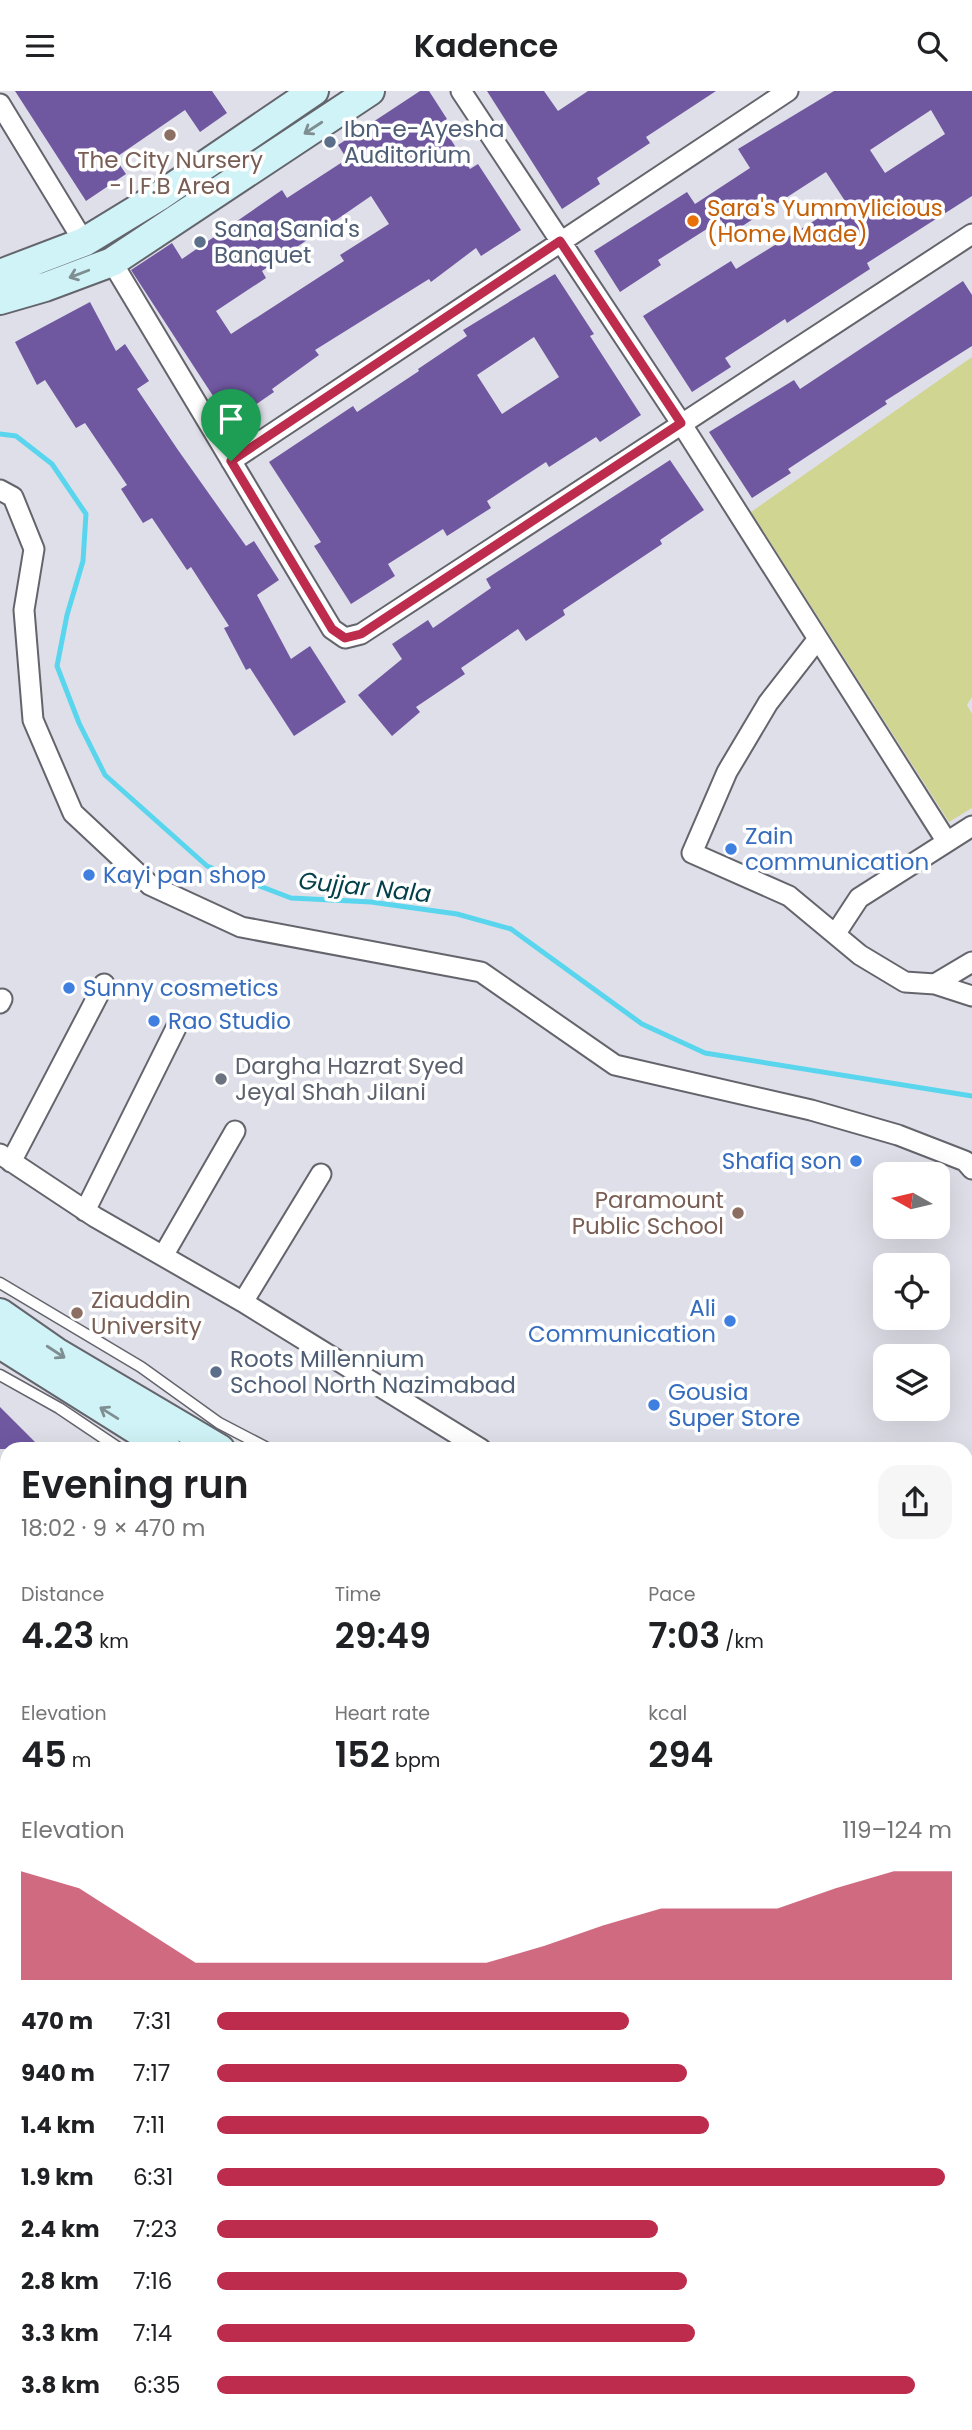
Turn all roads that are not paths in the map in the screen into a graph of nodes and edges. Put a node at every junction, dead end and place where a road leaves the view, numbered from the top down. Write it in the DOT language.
graph roads {
  1 [pos="314,91"];
  2 [pos="370,91"];
  3 [pos="461,91"];
  4 [pos="788,91"];
  5 [pos="0,104"];
  6 [pos="972,234"];
  7 [pos="560,241"];
  8 [pos="84,242"];
  9 [pos="112,262"];
  10 [pos="0,274"];
  11 [pos="0,300"];
  12 [pos="681,423"];
  13 [pos="231,461"];
  14 [pos="0,491"];
  15 [pos="817,640"];
  16 [pos="972,826"];
  17 [pos="947,842"];
  18 [pos="836,933"];
  19 [pos="972,962"];
  20 [pos="104,984"];
  21 [pos="935,984"];
  22 [pos="972,996"];
  23 [pos="177,1026"];
  24 [pos="235,1131"];
  25 [pos="5,1158"];
  26 [pos="972,1169"];
  27 [pos="321,1174"];
  28 [pos="85,1211"];
  29 [pos="163,1256"];
  30 [pos="0,1283"];
  31 [pos="243,1302"];
  32 [pos="0,1313"];
  33 [pos="0,1344"];
  34 [pos="0,1375"];
  35 [pos="110,1442"];
  36 [pos="150,1442"];
  37 [pos="208,1442"];
  38 [pos="256,1442"];
  39 [pos="470,1442"];
  1 -- 8 [label="main road"];
  2 -- 9 [label="main road, one-way"];
  3 -- 7 [label="street"];
  4 -- 7 [label="street"];
  5 -- 8 [label="street"];
  6 -- 12 [label="street"];
  7 -- 12 [label="street"];
  7 -- 13 [label="street"];
  8 -- 10 [label="main road"];
  9 -- 11 [label="main road, one-way"];
  9 -- 13 [label="street"];
  12 -- 13 [label="street"];
  12 -- 15 [label="street"];
  14 -- 26 [label="street"];
  15 -- 17 [label="street"];
  15 -- 18 [label="street"];
  16 -- 17 [label="street"];
  17 -- 18 [label="street"];
  18 -- 21 [label="street"];
  19 -- 21 [label="street"];
  20 -- 25 [label="street"];
  21 -- 22 [label="street"];
  23 -- 28 [label="street"];
  24 -- 29 [label="street"];
  25 -- 28 [label="street"];
  27 -- 31 [label="street"];
  28 -- 29 [label="street"];
  29 -- 31 [label="street"];
  30 -- 38 [label="lane"];
  31 -- 39 [label="street"];
  32 -- 37 [label="main road, one-way"];
  36 -- 33 [label="main road, one-way"];
  34 -- 35 [label="lane"];
}
